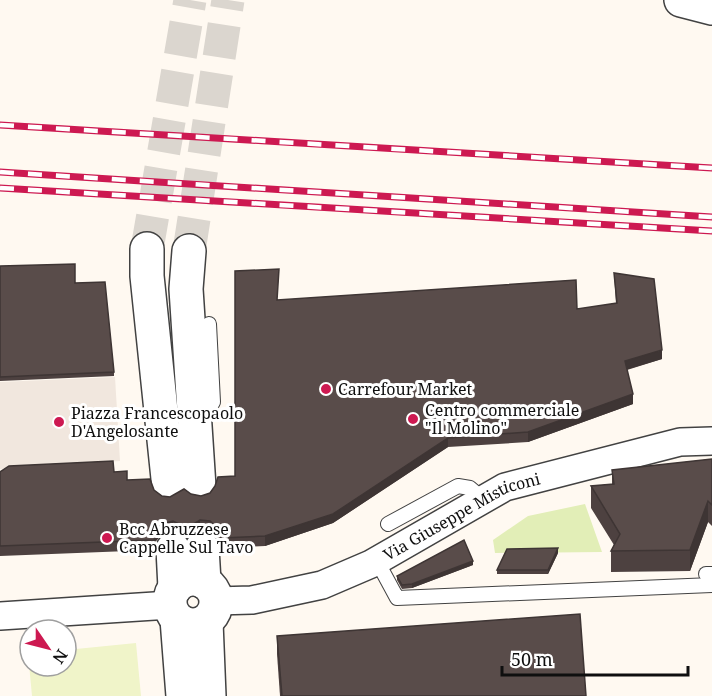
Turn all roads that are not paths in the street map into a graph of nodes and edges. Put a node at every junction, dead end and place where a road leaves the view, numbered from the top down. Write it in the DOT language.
graph roads {
  1 [pos="681,0"];
  2 [pos="712,8"];
  3 [pos="147,249"];
  4 [pos="189,251"];
  5 [pos="209,324"];
  6 [pos="169,428"];
  7 [pos="712,441"];
  8 [pos="184,487"];
  9 [pos="484,500"];
  10 [pos="388,524"];
  11 [pos="187,549"];
  12 [pos="377,561"];
  13 [pos="710,578"];
  14 [pos="191,603"];
  15 [pos="0,616"];
  16 [pos="183,696"];
  17 [pos="209,696"];
  1 -- 2 [label="street"];
  3 -- 6 [label="street"];
  4 -- 6 [label="street"];
  5 -- 6 [label="lane"];
  6 -- 8 [label="street"];
  7 -- 9 [label="street, Via Giuseppe Misticoni"];
  9 -- 10 [label="lane"];
  9 -- 12 [label="street, Via Giuseppe Misticoni"];
  11 -- 14 [label="street"];
  12 -- 13 [label="lane"];
  12 -- 14 [label="street, Via Giuseppe Misticoni"];
  14 -- 15 [label="street, Via Giuseppe Misticoni"];
  14 -- 16 [label="street"];
  14 -- 17 [label="street"];
}
